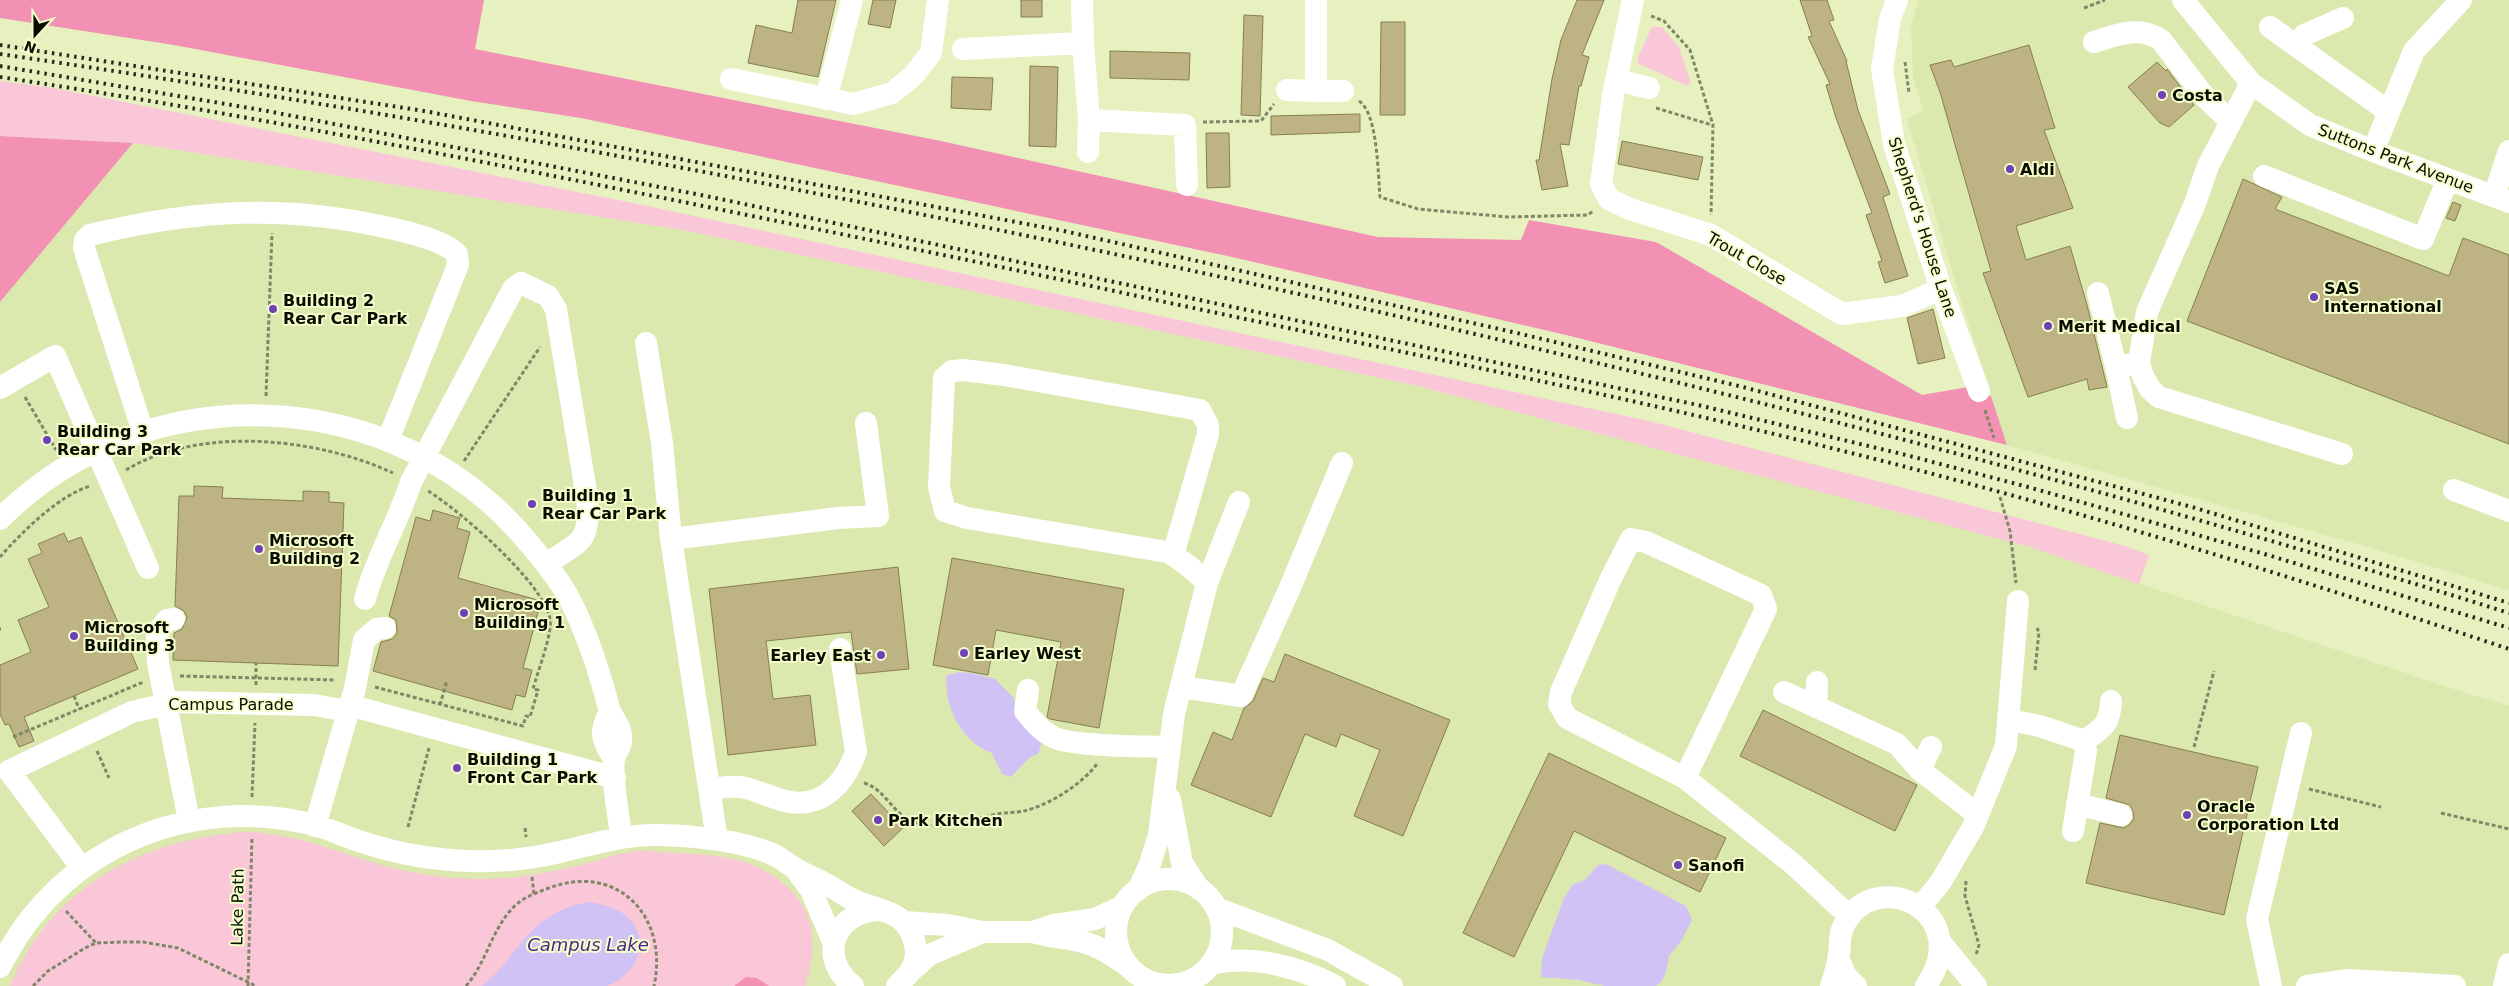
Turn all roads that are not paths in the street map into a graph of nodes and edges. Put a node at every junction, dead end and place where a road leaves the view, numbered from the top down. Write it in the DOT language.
graph roads {
  1 [pos="852,0"];
  2 [pos="938,0"];
  3 [pos="1082,0"];
  4 [pos="1316,0"];
  5 [pos="1897,0"];
  6 [pos="2183,0"];
  7 [pos="2461,0"];
  8 [pos="1633,5"];
  9 [pos="2343,18"];
  10 [pos="2270,27"];
  11 [pos="2094,42"];
  12 [pos="1083,43"];
  13 [pos="2298,47"];
  14 [pos="963,49"];
  15 [pos="731,79"];
  16 [pos="1617,80"];
  17 [pos="2251,83"];
  18 [pos="1286,90"];
  19 [pos="1316,91"];
  20 [pos="1344,91"];
  21 [pos="1649,97"];
  22 [pos="826,99"];
  23 [pos="2389,112"];
  24 [pos="1089,120"];
  25 [pos="2230,121"];
  26 [pos="2373,151"];
  27 [pos="2509,151"];
  28 [pos="1088,152"];
  29 [pos="2264,176"];
  30 [pos="2448,179"];
  31 [pos="1187,185"];
  32 [pos="2501,199"];
  33 [pos="1941,289"];
  34 [pos="2098,293"];
  35 [pos="646,343"];
  36 [pos="2139,363"];
  37 [pos="2116,366"];
  38 [pos="7,383"];
  39 [pos="1979,391"];
  40 [pos="2127,418"];
  41 [pos="866,423"];
  42 [pos="144,432"];
  43 [pos="388,440"];
  44 [pos="98,450"];
  45 [pos="2342,454"];
  46 [pos="424,458"];
  47 [pos="1342,462"];
  48 [pos="2454,490"];
  49 [pos="1239,502"];
  50 [pos="2509,511"];
  51 [pos="0,519"];
  52 [pos="671,539"];
  53 [pos="1173,555"];
  54 [pos="546,564"];
  55 [pos="148,568"];
  56 [pos="1206,583"];
  57 [pos="364,599"];
  58 [pos="2018,601"];
  59 [pos="174,619"];
  60 [pos="386,628"];
  61 [pos="840,649"];
  62 [pos="1817,682"];
  63 [pos="1181,687"];
  64 [pos="1028,690"];
  65 [pos="1784,692"];
  66 [pos="345,701"];
  67 [pos="2111,701"];
  68 [pos="166,704"];
  69 [pos="1816,707"];
  70 [pos="2009,720"];
  71 [pos="2301,733"];
  72 [pos="2084,741"];
  73 [pos="1932,746"];
  74 [pos="1168,752"];
  75 [pos="615,769"];
  76 [pos="1920,770"];
  77 [pos="1685,778"];
  78 [pos="710,789"];
  79 [pos="2077,804"];
  80 [pos="1978,815"];
  81 [pos="2121,815"];
  82 [pos="188,821"];
  83 [pos="315,826"];
  84 [pos="2073,831"];
  85 [pos="621,836"];
  86 [pos="717,840"];
  87 [pos="82,867"];
  88 [pos="794,868"];
  89 [pos="1199,889"];
  90 [pos="1138,890"];
  91 [pos="1121,907"];
  92 [pos="1920,907"];
  93 [pos="1216,908"];
  94 [pos="882,910"];
  95 [pos="1849,916"];
  96 [pos="904,922"];
  97 [pos="983,932"];
  98 [pos="1033,932"];
  99 [pos="1941,943"];
  100 [pos="834,951"];
  101 [pos="1839,959"];
  102 [pos="1212,964"];
  103 [pos="2509,964"];
  104 [pos="1128,966"];
  105 [pos="0,967"];
  106 [pos="905,980"];
  107 [pos="825,986"];
  108 [pos="853,986"];
  109 [pos="1175,986"];
  110 [pos="1335,986"];
  111 [pos="1392,986"];
  112 [pos="1831,986"];
  113 [pos="1856,986"];
  114 [pos="1926,986"];
  115 [pos="1976,986"];
  116 [pos="2271,986"];
  117 [pos="2307,986"];
  118 [pos="2455,986"];
  119 [pos="2504,986"];
  1 -- 22 [label="street"];
  2 -- 22 [label="street"];
  3 -- 12 [label="street"];
  4 -- 19 [label="street"];
  5 -- 33 [label="street, Shepherd's House Lane"];
  6 -- 17 [label="street, Suttons Park Avenue"];
  7 -- 23 [label="street"];
  8 -- 16 [label="street"];
  9 -- 13 [label="street"];
  10 -- 13 [label="street"];
  11 -- 25 [label="street"];
  12 -- 14 [label="street"];
  12 -- 24 [label="street"];
  13 -- 23 [label="street"];
  15 -- 22 [label="street"];
  16 -- 21 [label="street"];
  16 -- 33 [label="street, Trout Close"];
  17 -- 25 [label="street"];
  17 -- 26 [label="street, Suttons Park Avenue"];
  18 -- 19 [label="street"];
  19 -- 20 [label="street"];
  23 -- 26 [label="street"];
  24 -- 28 [label="street"];
  24 -- 31 [label="street"];
  25 -- 36 [label="street"];
  26 -- 30 [label="street, Suttons Park Avenue"];
  27 -- 32 [label="street"];
  29 -- 30 [label="street"];
  30 -- 32 [label="street, Suttons Park Avenue"];
  33 -- 39 [label="street, Shepherd's House Lane"];
  34 -- 37 [label="street"];
  35 -- 52 [label="street"];
  36 -- 37 [label="street"];
  36 -- 45 [label="street"];
  37 -- 40 [label="street"];
  38 -- 44 [label="street"];
  41 -- 52 [label="street"];
  42 -- 43 [label="street"];
  42 -- 43 [label="street"];
  42 -- 44 [label="street"];
  43 -- 46 [label="street"];
  44 -- 51 [label="street"];
  44 -- 55 [label="street"];
  46 -- 54 [label="street"];
  46 -- 54 [label="street"];
  46 -- 57 [label="street"];
  47 -- 63 [label="street"];
  48 -- 50 [label="street"];
  49 -- 56 [label="street"];
  52 -- 78 [label="street"];
  53 -- 53 [label="street"];
  53 -- 56 [label="street"];
  54 -- 75 [label="street"];
  56 -- 63 [label="street"];
  58 -- 70 [label="street"];
  59 -- 68 [label="street"];
  60 -- 66 [label="street"];
  61 -- 78 [label="street"];
  62 -- 69 [label="street"];
  63 -- 74 [label="street"];
  64 -- 74 [label="street"];
  65 -- 69 [label="street"];
  66 -- 68 [label="street, Campus Parade"];
  66 -- 75 [label="street, Campus Parade"];
  66 -- 83 [label="street"];
  67 -- 72 [label="street"];
  68 -- 82 [label="street"];
  68 -- 87 [label="street, Campus Parade"];
  69 -- 76 [label="street"];
  70 -- 72 [label="street"];
  70 -- 80 [label="street"];
  71 -- 116 [label="street"];
  72 -- 79 [label="street"];
  73 -- 76 [label="street"];
  74 -- 89 [label="street"];
  74 -- 90 [label="street"];
  75 -- 85 [label="street"];
  76 -- 80 [label="street"];
  77 -- 77 [label="street"];
  77 -- 95 [label="street"];
  78 -- 86 [label="street"];
  79 -- 81 [label="street"];
  79 -- 84 [label="street"];
  80 -- 92 [label="street"];
  82 -- 83 [label="street"];
  82 -- 87 [label="street"];
  83 -- 85 [label="street"];
  85 -- 86 [label="street"];
  86 -- 88 [label="street"];
  87 -- 105 [label="street"];
  88 -- 94 [label="street"];
  88 -- 100 [label="street"];
  89 -- 90 [label="street"];
  89 -- 93 [label="street"];
  90 -- 91 [label="street"];
  91 -- 98 [label="street"];
  91 -- 104 [label="street"];
  92 -- 95 [label="street"];
  92 -- 99 [label="street"];
  93 -- 102 [label="street"];
  93 -- 111 [label="street"];
  94 -- 96 [label="street"];
  94 -- 100 [label="street"];
  95 -- 101 [label="street"];
  96 -- 97 [label="street"];
  96 -- 106 [label="street"];
  97 -- 98 [label="street"];
  97 -- 106 [label="street"];
  98 -- 104 [label="street"];
  99 -- 114 [label="street"];
  99 -- 115 [label="street"];
  100 -- 107 [label="street"];
  100 -- 108 [label="street"];
  101 -- 112 [label="street"];
  101 -- 113 [label="street"];
  102 -- 109 [label="street"];
  102 -- 110 [label="street"];
  103 -- 119 [label="street"];
  104 -- 109 [label="street"];
  117 -- 118 [label="street"];
}
